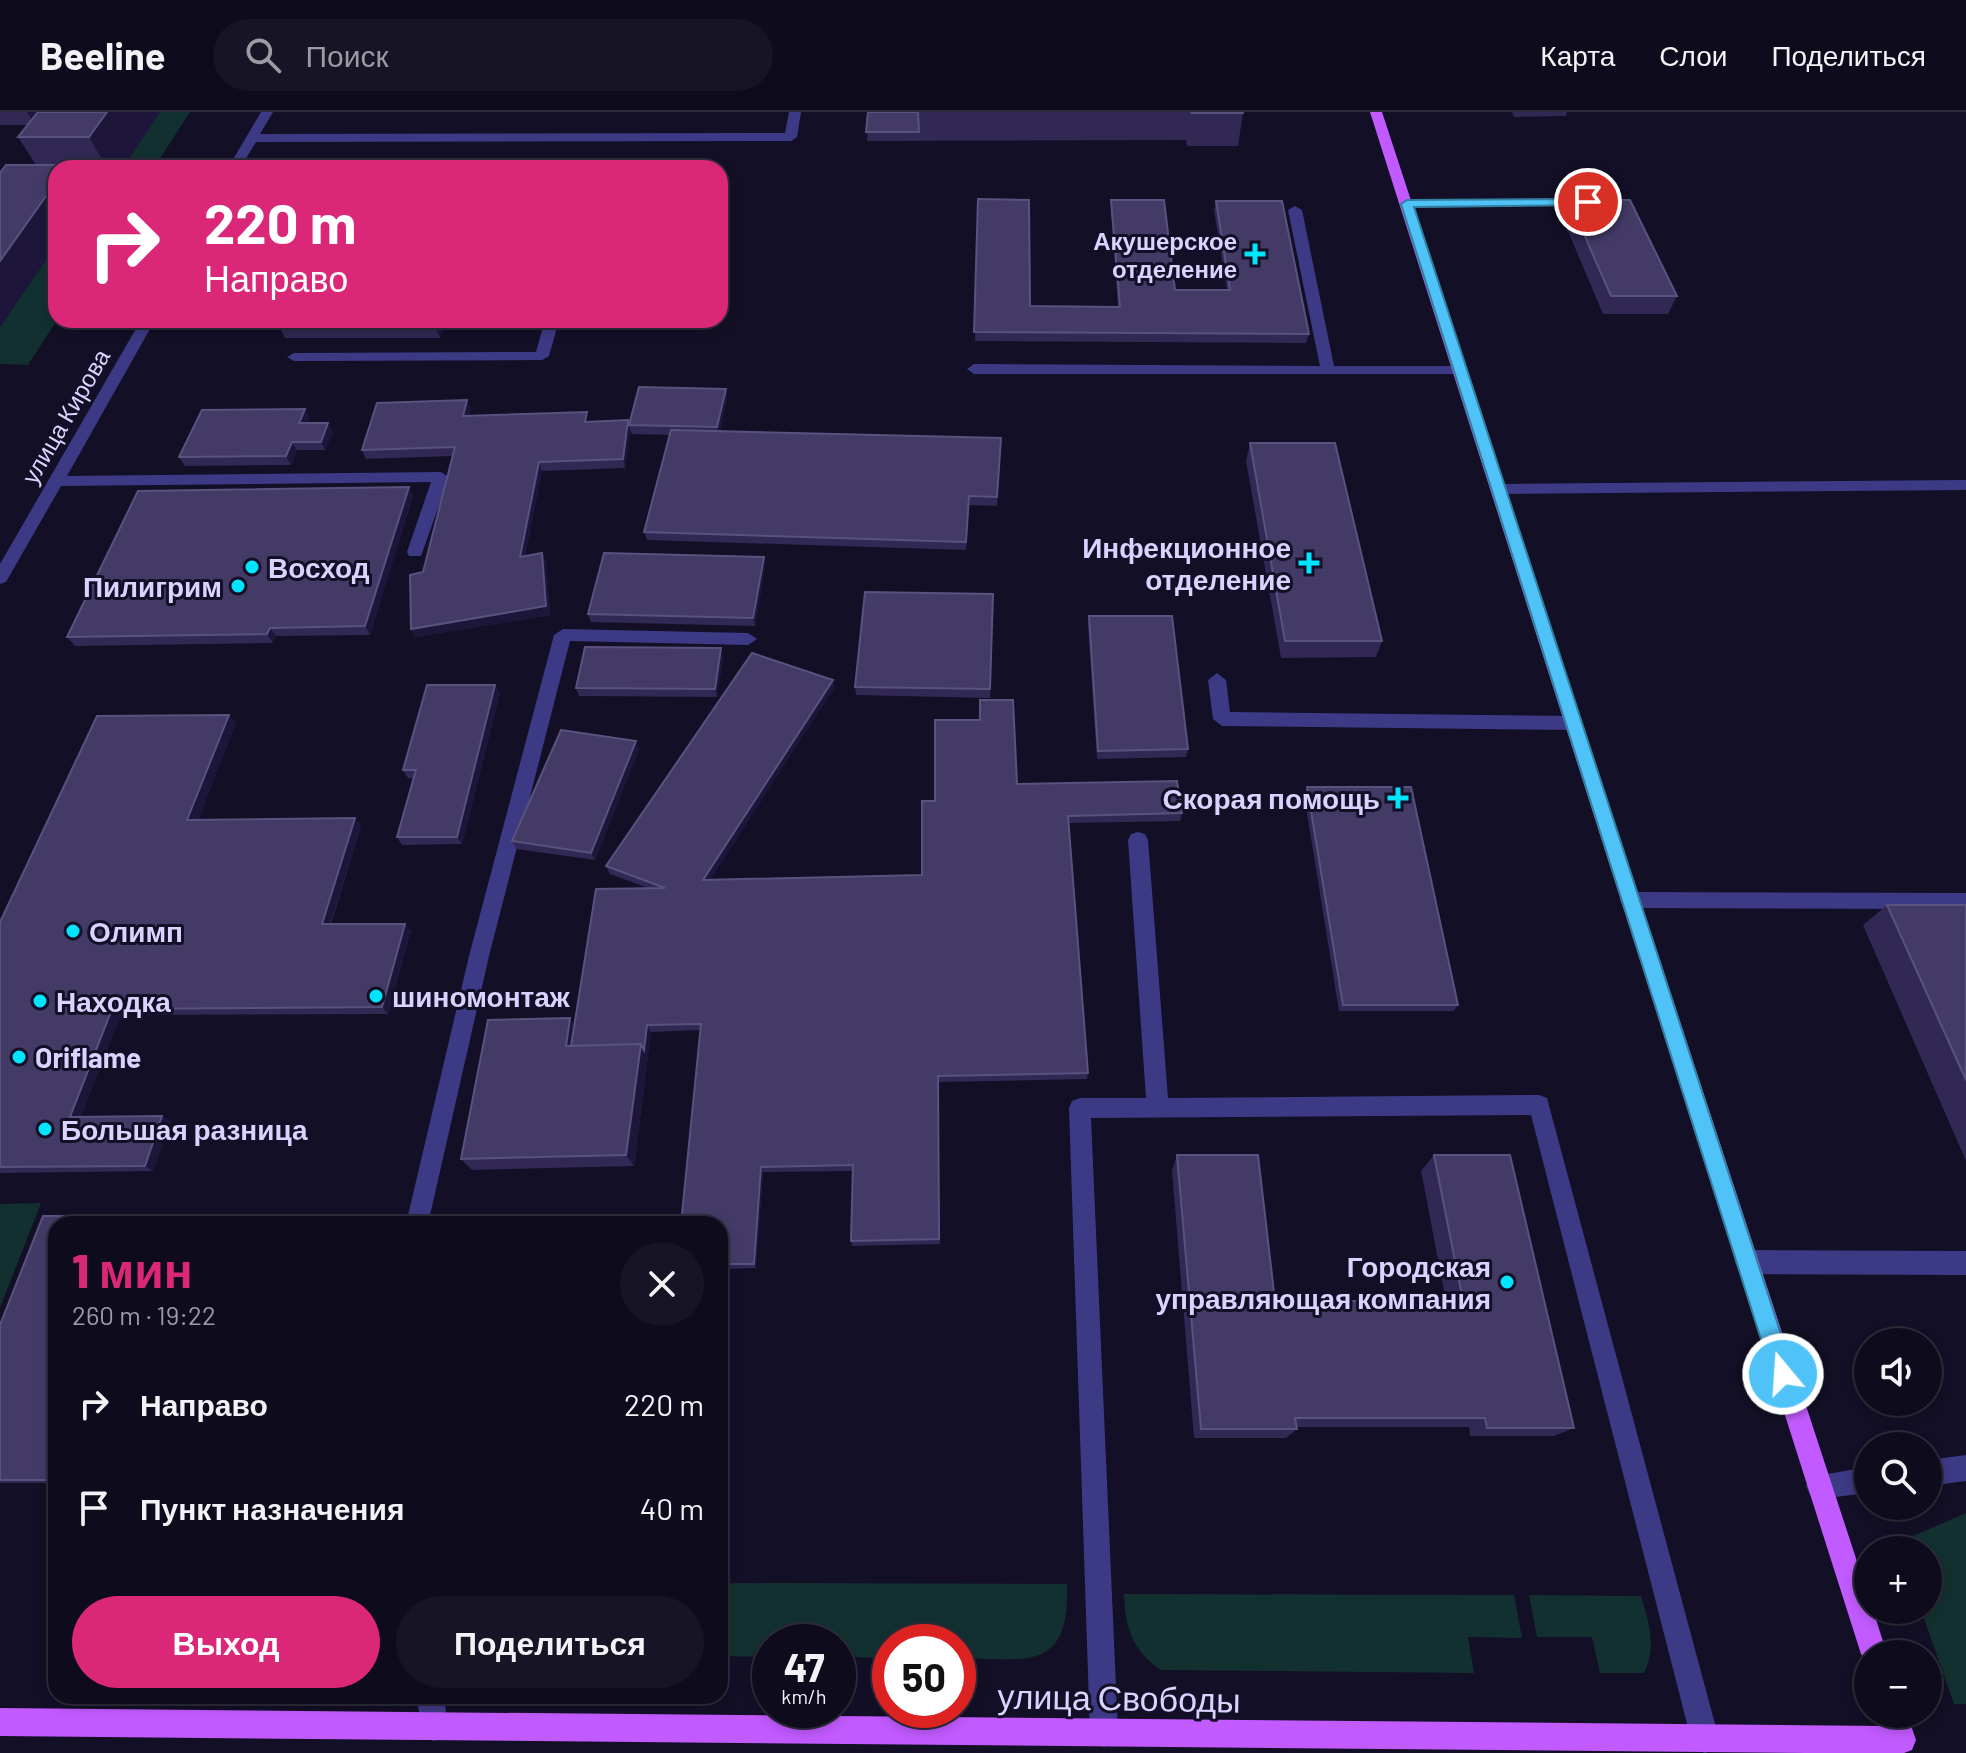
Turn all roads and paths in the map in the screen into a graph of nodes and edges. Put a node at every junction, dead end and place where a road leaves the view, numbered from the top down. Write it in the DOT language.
graph roads {
  1 [pos="267,112"];
  2 [pos="795,112"];
  3 [pos="1376,112"];
  4 [pos="252,138"];
  5 [pos="239,160"];
  6 [pos="1603,202"];
  7 [pos="1407,204"];
  8 [pos="1295,210"];
  9 [pos="143,328"];
  10 [pos="550,328"];
  11 [pos="294,357"];
  12 [pos="974,369"];
  13 [pos="1328,370"];
  14 [pos="1459,371"];
  15 [pos="55,481"];
  16 [pos="1966,485"];
  17 [pos="1498,489"];
  18 [pos="415,552"];
  19 [pos="0,578"];
  20 [pos="748,639"];
  21 [pos="1217,680"];
  22 [pos="1574,723"];
  23 [pos="1138,840"];
  24 [pos="1630,900"];
  25 [pos="1966,901"];
  26 [pos="1158,1108"];
  27 [pos="419,1216"];
  28 [pos="1747,1262"];
  29 [pos="1966,1263"];
  30 [pos="1966,1468"];
  31 [pos="1942,1471"];
  32 [pos="1854,1482"];
  33 [pos="1819,1486"];
  34 [pos="1869,1640"];
  35 [pos="431,1704"];
  36 [pos="0,1722"];
  37 [pos="434,1727"];
  38 [pos="1104,1733"];
  39 [pos="1900,1736"];
  40 [pos="1705,1739"];
  1 -- 4 [label="street"];
  2 -- 4 [label="street"];
  3 -- 7 [label="main road"];
  4 -- 5 [label="street"];
  6 -- 7 [label="street"];
  7 -- 14 [label="main road"];
  8 -- 13 [label="street"];
  9 -- 15 [label="street, улица Кирова"];
  10 -- 11 [label="street"];
  12 -- 13 [label="street"];
  13 -- 14 [label="street"];
  14 -- 17 [label="main road"];
  15 -- 18 [label="street"];
  15 -- 19 [label="street, улица Кирова"];
  16 -- 17 [label="street"];
  17 -- 22 [label="main road"];
  20 -- 27 [label="street"];
  21 -- 22 [label="street"];
  22 -- 24 [label="main road"];
  23 -- 26 [label="street"];
  24 -- 25 [label="street"];
  24 -- 28 [label="main road"];
  26 -- 38 [label="street"];
  26 -- 40 [label="street"];
  28 -- 29 [label="street"];
  28 -- 33 [label="main road"];
  30 -- 31 [label="street"];
  32 -- 33 [label="street"];
  33 -- 34 [label="main road"];
  35 -- 37 [label="street"];
  36 -- 37 [label="main road, улица Свободы"];
  37 -- 38 [label="main road, улица Свободы"];
  38 -- 40 [label="main road, улица Свободы"];
  39 -- 40 [label="main road, улица Свободы"];
}
